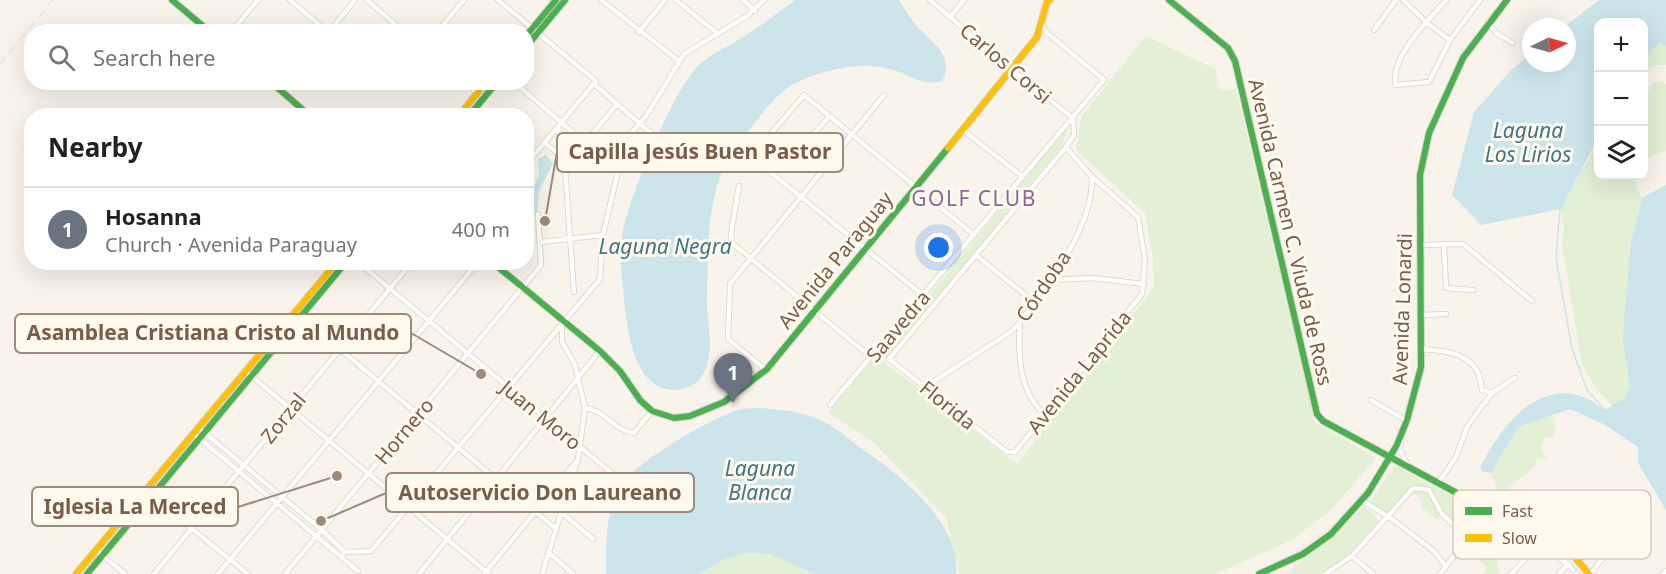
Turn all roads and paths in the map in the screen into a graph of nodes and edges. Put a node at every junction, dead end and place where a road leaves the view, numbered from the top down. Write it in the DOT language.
graph roads {
  1 [pos="172,0"];
  2 [pos="258,0"];
  3 [pos="290,0"];
  4 [pos="354,0"];
  5 [pos="367,0"];
  6 [pos="464,0"];
  7 [pos="498,0"];
  8 [pos="556,0"];
  9 [pos="565,0"];
  10 [pos="601,0"];
  11 [pos="665,0"];
  12 [pos="675,0"];
  13 [pos="743,0"];
  14 [pos="764,0"];
  15 [pos="930,0"];
  16 [pos="964,0"];
  17 [pos="1169,0"];
  18 [pos="1396,0"];
  19 [pos="1403,0"];
  20 [pos="1446,0"];
  21 [pos="1480,0"];
  22 [pos="1507,0"];
  23 [pos="1048,1"];
  24 [pos="755,10"];
  25 [pos="951,16"];
  26 [pos="1488,22"];
  27 [pos="1042,23"];
  28 [pos="1427,23"];
  29 [pos="200,24"];
  30 [pos="238,24"];
  31 [pos="318,24"];
  32 [pos="334,24"];
  33 [pos="395,24"];
  34 [pos="444,24"];
  35 [pos="526,24"];
  36 [pos="1374,30"];
  37 [pos="535,32"];
  38 [pos="639,32"];
  39 [pos="718,33"];
  40 [pos="1450,40"];
  41 [pos="1513,43"];
  42 [pos="679,61"];
  43 [pos="1012,70"];
  44 [pos="595,82"];
  45 [pos="474,90"];
  46 [pos="479,90"];
  47 [pos="490,90"];
  48 [pos="524,90"];
  49 [pos="282,92"];
  50 [pos="477,93"];
  51 [pos="884,95"];
  52 [pos="484,98"];
  53 [pos="617,104"];
  54 [pos="301,108"];
  55 [pos="465,108"];
  56 [pos="476,108"];
  57 [pos="829,117"];
  58 [pos="1073,118"];
  59 [pos="562,122"];
  60 [pos="639,123"];
  61 [pos="558,127"];
  62 [pos="963,130"];
  63 [pos="652,134"];
  64 [pos="851,134"];
  65 [pos="544,142"];
  66 [pos="586,142"];
  67 [pos="1066,147"];
  68 [pos="744,151"];
  69 [pos="534,155"];
  70 [pos="562,157"];
  71 [pos="751,157"];
  72 [pos="608,160"];
  73 [pos="789,161"];
  74 [pos="1023,177"];
  75 [pos="1092,177"];
  76 [pos="739,186"];
  77 [pos="916,187"];
  78 [pos="801,195"];
  79 [pos="538,214"];
  80 [pos="974,235"];
  81 [pos="603,236"];
  82 [pos="570,239"];
  83 [pos="541,242"];
  84 [pos="1444,244"];
  85 [pos="1421,245"];
  86 [pos="864,248"];
  87 [pos="976,256"];
  88 [pos="750,258"];
  89 [pos="330,270"];
  90 [pos="340,270"];
  91 [pos="367,270"];
  92 [pos="405,270"];
  93 [pos="471,270"];
  94 [pos="502,270"];
  95 [pos="1051,280"];
  96 [pos="1144,284"];
  97 [pos="523,288"];
  98 [pos="390,289"];
  99 [pos="1473,290"];
  100 [pos="574,292"];
  101 [pos="924,296"];
  102 [pos="1532,301"];
  103 [pos="1034,302"];
  104 [pos="813,311"];
  105 [pos="295,312"];
  106 [pos="1446,314"];
  107 [pos="1421,315"];
  108 [pos="302,317"];
  109 [pos="428,321"];
  110 [pos="1020,322"];
  111 [pos="563,323"];
  112 [pos="340,348"];
  113 [pos="1420,349"];
  114 [pos="599,352"];
  115 [pos="468,354"];
  116 [pos="872,358"];
  117 [pos="889,359"];
  118 [pos="766,370"];
  119 [pos="249,374"];
  120 [pos="1515,378"];
  121 [pos="578,379"];
  122 [pos="379,382"];
  123 [pos="925,387"];
  124 [pos="508,388"];
  125 [pos="1492,393"];
  126 [pos="1371,400"];
  127 [pos="830,405"];
  128 [pos="291,408"];
  129 [pos="585,408"];
  130 [pos="651,412"];
  131 [pos="418,414"];
  132 [pos="1045,415"];
  133 [pos="546,421"];
  134 [pos="1407,421"];
  135 [pos="202,430"];
  136 [pos="1402,433"];
  137 [pos="197,437"];
  138 [pos="329,441"];
  139 [pos="458,448"];
  140 [pos="581,448"];
  141 [pos="1006,452"];
  142 [pos="1392,457"];
  143 [pos="579,459"];
  144 [pos="243,465"];
  145 [pos="1408,466"];
  146 [pos="238,472"];
  147 [pos="369,474"];
  148 [pos="614,475"];
  149 [pos="497,479"];
  150 [pos="1439,482"];
  151 [pos="1453,490"];
  152 [pos="145,491"];
  153 [pos="152,496"];
  154 [pos="283,498"];
  155 [pos="1361,500"];
  156 [pos="278,504"];
  157 [pos="409,507"];
  158 [pos="561,512"];
  159 [pos="536,513"];
  160 [pos="1388,517"];
  161 [pos="1453,524"];
  162 [pos="192,528"];
  163 [pos="556,529"];
  164 [pos="322,530"];
  165 [pos="315,537"];
  166 [pos="447,539"];
  167 [pos="593,539"];
  168 [pos="96,550"];
  169 [pos="548,552"];
  170 [pos="343,554"];
  171 [pos="103,555"];
  172 [pos="1352,556"];
  173 [pos="1453,558"];
  174 [pos="230,559"];
  175 [pos="1525,559"];
  176 [pos="1560,559"];
  177 [pos="1576,559"];
  178 [pos="1602,559"];
  179 [pos="1568,564"];
  180 [pos="1446,567"];
  181 [pos="1573,570"];
  182 [pos="358,571"];
  183 [pos="487,573"];
  184 [pos="76,574"];
  185 [pos="87,574"];
  186 [pos="125,574"];
  187 [pos="154,574"];
  188 [pos="218,574"];
  189 [pos="248,574"];
  190 [pos="285,574"];
  191 [pos="419,574"];
  192 [pos="542,574"];
  193 [pos="573,574"];
  194 [pos="1259,574"];
  195 [pos="1327,574"];
  196 [pos="1373,574"];
  197 [pos="1440,574"];
  198 [pos="1511,574"];
  199 [pos="1560,574"];
  200 [pos="1589,574"];
  1 -- 29 [label="street"];
  2 -- 30 [label="street"];
  3 -- 31 [label="street"];
  4 -- 32 [label="street"];
  5 -- 33 [label="street"];
  6 -- 34 [label="street"];
  7 -- 35 [label="street"];
  8 -- 37 [label="street"];
  9 -- 37 [label="street"];
  10 -- 38 [label="street"];
  11 -- 38 [label="street"];
  12 -- 39 [label="street"];
  13 -- 24 [label="street"];
  14 -- 24 [label="street"];
  15 -- 25 [label="street, Carlos Corsi"];
  16 -- 25 [label="street"];
  17 -- 142 [label="street, Avenida Carmen C. Viuda de Ross"];
  18 -- 36 [label="street"];
  19 -- 28 [label="street"];
  20 -- 28 [label="street"];
  21 -- 40 [label="street"];
  22 -- 26 [label="street, Avenida Lonardi"];
  23 -- 27 [label="street, Avenida Paraguay"];
  24 -- 39 [label="street"];
  25 -- 43 [label="street, Carlos Corsi"];
  26 -- 41 [label="street"];
  26 -- 85 [label="street, Avenida Lonardi"];
  27 -- 43 [label="street, Avenida Paraguay"];
  27 -- 58 [label="street, Saavedra"];
  28 -- 40 [label="street"];
  28 -- 40 [label="street"];
  37 -- 44 [label="street"];
  38 -- 42 [label="street"];
  39 -- 42 [label="street"];
  42 -- 60 [label="street"];
  43 -- 58 [label="street, Carlos Corsi"];
  43 -- 62 [label="street, Avenida Paraguay"];
  44 -- 53 [label="street"];
  44 -- 59 [label="street"];
  45 -- 50 [label="street"];
  46 -- 50 [label="street"];
  47 -- 52 [label="street"];
  48 -- 59 [label="street"];
  49 -- 54 [label="street"];
  50 -- 52 [label="street"];
  50 -- 55 [label="street"];
  51 -- 64 [label="street"];
  52 -- 56 [label="street"];
  53 -- 60 [label="street"];
  53 -- 66 [label="street"];
  57 -- 64 [label="street"];
  57 -- 71 [label="street"];
  57 -- 73 [label="street"];
  58 -- 67 [label="street, Saavedra"];
  58 -- 74 [label="street, Saavedra"];
  59 -- 61 [label="street"];
  59 -- 66 [label="street"];
  60 -- 63 [label="street"];
  60 -- 72 [label="street"];
  61 -- 65 [label="street"];
  61 -- 70 [label="street"];
  62 -- 74 [label="street"];
  62 -- 77 [label="street, Avenida Paraguay"];
  64 -- 77 [label="street"];
  64 -- 78 [label="street"];
  65 -- 69 [label="street"];
  65 -- 70 [label="street"];
  66 -- 72 [label="street"];
  67 -- 75 [label="street"];
  67 -- 87 [label="street, Saavedra"];
  68 -- 71 [label="street"];
  70 -- 82 [label="street"];
  71 -- 78 [label="street"];
  72 -- 81 [label="street"];
  74 -- 80 [label="street, Saavedra"];
  75 -- 95 [label="street, Córdoba"];
  75 -- 96 [label="street"];
  76 -- 88 [label="street"];
  77 -- 80 [label="street"];
  77 -- 86 [label="street, Avenida Paraguay"];
  78 -- 86 [label="street"];
  78 -- 88 [label="street"];
  79 -- 83 [label="street, Hornero"];
  80 -- 101 [label="street, Saavedra"];
  81 -- 82 [label="street"];
  81 -- 111 [label="street"];
  82 -- 83 [label="street"];
  82 -- 100 [label="street"];
  83 -- 97 [label="street, Hornero"];
  84 -- 85 [label="street"];
  84 -- 99 [label="street"];
  84 -- 102 [label="street"];
  85 -- 107 [label="street, Avenida Lonardi"];
  86 -- 101 [label="street"];
  86 -- 104 [label="street, Avenida Paraguay"];
  87 -- 103 [label="street"];
  87 -- 117 [label="street, Saavedra"];
  88 -- 104 [label="street"];
  88 -- 118 [label="street"];
  89 -- 105 [label="street"];
  90 -- 108 [label="street"];
  91 -- 98 [label="street, Juan Moro"];
  92 -- 98 [label="street, Zorzal"];
  93 -- 109 [label="street"];
  94 -- 97 [label="street"];
  95 -- 96 [label="street"];
  95 -- 103 [label="street, Córdoba"];
  96 -- 132 [label="street, Avenida Laprida"];
  97 -- 111 [label="street"];
  97 -- 115 [label="street, Hornero"];
  98 -- 109 [label="street, Juan Moro"];
  98 -- 112 [label="street, Zorzal"];
  101 -- 116 [label="street, Saavedra"];
  103 -- 110 [label="street, Córdoba"];
  104 -- 116 [label="street"];
  104 -- 118 [label="street, Avenida Paraguay"];
  105 -- 108 [label="street"];
  105 -- 119 [label="street"];
  106 -- 107 [label="street"];
  107 -- 113 [label="street, Avenida Lonardi"];
  108 -- 112 [label="street"];
  108 -- 119 [label="street"];
  109 -- 115 [label="street, Juan Moro"];
  109 -- 122 [label="street"];
  110 -- 123 [label="street, Córdoba"];
  110 -- 132 [label="street"];
  111 -- 114 [label="street"];
  111 -- 121 [label="street"];
  111 -- 124 [label="street"];
  112 -- 122 [label="street"];
  112 -- 128 [label="street, Zorzal"];
  113 -- 125 [label="street"];
  113 -- 134 [label="street, Avenida Lonardi"];
  114 -- 121 [label="street"];
  114 -- 130 [label="street"];
  115 -- 124 [label="street, Juan Moro"];
  115 -- 131 [label="street, Hornero"];
  116 -- 127 [label="street, Saavedra"];
  117 -- 123 [label="street, Florida"];
  118 -- 130 [label="street, Avenida Paraguay"];
  119 -- 128 [label="street"];
  119 -- 135 [label="street"];
  120 -- 125 [label="street"];
  121 -- 129 [label="street"];
  121 -- 133 [label="street"];
  122 -- 131 [label="street"];
  122 -- 138 [label="street"];
  123 -- 141 [label="street, Florida"];
  124 -- 133 [label="street, Juan Moro"];
  124 -- 139 [label="street"];
  125 -- 150 [label="street"];
  126 -- 134 [label="street"];
  128 -- 138 [label="street"];
  128 -- 144 [label="street, Zorzal"];
  129 -- 130 [label="street"];
  129 -- 140 [label="street"];
  131 -- 139 [label="street"];
  131 -- 147 [label="street, Hornero"];
  132 -- 141 [label="street, Avenida Laprida"];
  133 -- 140 [label="street, Juan Moro"];
  133 -- 149 [label="street"];
  134 -- 136 [label="street, Avenida Lonardi"];
  135 -- 137 [label="street"];
  135 -- 144 [label="street"];
  136 -- 142 [label="street, Avenida Lonardi"];
  136 -- 145 [label="street"];
  137 -- 146 [label="street"];
  137 -- 152 [label="street"];
  137 -- 153 [label="street"];
  138 -- 147 [label="street"];
  138 -- 154 [label="street"];
  139 -- 149 [label="street"];
  139 -- 157 [label="street"];
  140 -- 143 [label="street"];
  140 -- 148 [label="street, Juan Moro"];
  142 -- 145 [label="street, Avenida Carmen C. Viuda de Ross"];
  142 -- 155 [label="street, Avenida Lonardi"];
  143 -- 158 [label="street"];
  143 -- 159 [label="street"];
  144 -- 146 [label="street, Zorzal"];
  144 -- 154 [label="street"];
  145 -- 150 [label="street, Avenida Carmen C. Viuda de Ross"];
  146 -- 156 [label="street"];
  146 -- 162 [label="street, Zorzal"];
  147 -- 157 [label="street"];
  147 -- 164 [label="street, Hornero"];
  149 -- 159 [label="street"];
  149 -- 166 [label="street"];
  150 -- 151 [label="street, Avenida Carmen C. Viuda de Ross"];
  152 -- 153 [label="street"];
  152 -- 168 [label="street"];
  153 -- 162 [label="street"];
  153 -- 171 [label="street"];
  154 -- 156 [label="street"];
  154 -- 164 [label="street"];
  155 -- 160 [label="street"];
  155 -- 194 [label="street, Avenida Lonardi"];
  156 -- 165 [label="street"];
  156 -- 174 [label="street"];
  157 -- 166 [label="street"];
  157 -- 170 [label="street"];
  158 -- 163 [label="street"];
  158 -- 167 [label="street"];
  159 -- 163 [label="street"];
  159 -- 183 [label="street"];
  160 -- 161 [label="street"];
  160 -- 172 [label="street"];
  160 -- 180 [label="street"];
  162 -- 174 [label="street"];
  162 -- 187 [label="street, Zorzal"];
  163 -- 169 [label="street"];
  164 -- 165 [label="street, Hornero"];
  164 -- 170 [label="street"];
  165 -- 170 [label="street"];
  165 -- 190 [label="street, Hornero"];
  166 -- 183 [label="street"];
  166 -- 191 [label="street"];
  168 -- 171 [label="street"];
  168 -- 184 [label="street"];
  169 -- 192 [label="street"];
  169 -- 193 [label="street"];
  170 -- 182 [label="street"];
  171 -- 185 [label="street"];
  171 -- 186 [label="street"];
  172 -- 195 [label="street"];
  172 -- 196 [label="street"];
  173 -- 180 [label="street"];
  174 -- 188 [label="street"];
  174 -- 189 [label="street"];
  175 -- 198 [label="street"];
  176 -- 179 [label="street"];
  177 -- 200 [label="street, Avenida Carmen C. Viuda de Ross"];
  178 -- 200 [label="street"];
  179 -- 181 [label="street"];
  179 -- 199 [label="street"];
  180 -- 197 [label="street"];
}
